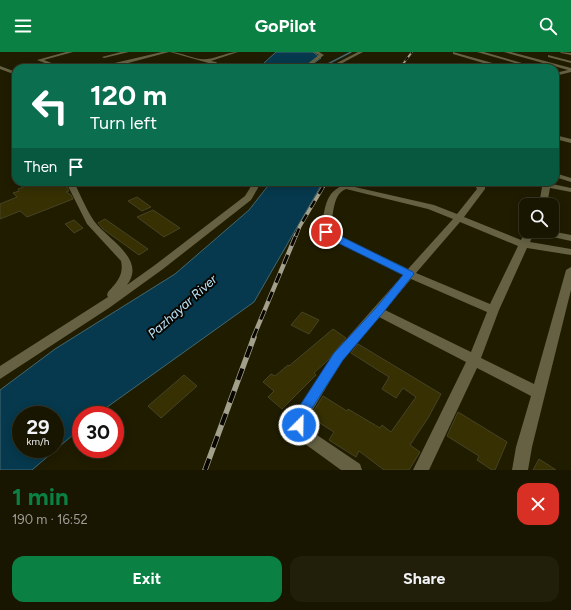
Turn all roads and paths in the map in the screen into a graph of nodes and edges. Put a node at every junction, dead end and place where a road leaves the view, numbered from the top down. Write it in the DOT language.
graph roads {
  1 [pos="71,52"];
  2 [pos="127,52"];
  3 [pos="167,52"];
  4 [pos="172,52"];
  5 [pos="236,52"];
  6 [pos="361,52"];
  7 [pos="479,52"];
  8 [pos="506,52"];
  9 [pos="562,52"];
  10 [pos="320,54"];
  11 [pos="454,54"];
  12 [pos="571,54"];
  13 [pos="104,57"];
  14 [pos="528,58"];
  15 [pos="206,61"];
  16 [pos="571,62"];
  17 [pos="51,64"];
  18 [pos="119,64"];
  19 [pos="215,64"];
  20 [pos="309,64"];
  21 [pos="337,64"];
  22 [pos="490,64"];
  23 [pos="522,64"];
  24 [pos="550,64"];
  25 [pos="0,67"];
  26 [pos="559,67"];
  27 [pos="7,70"];
  28 [pos="571,70"];
  29 [pos="0,72"];
  30 [pos="12,72"];
  31 [pos="559,73"];
  32 [pos="559,138"];
  33 [pos="571,141"];
  34 [pos="559,176"];
  35 [pos="571,180"];
  36 [pos="72,186"];
  37 [pos="254,186"];
  38 [pos="481,186"];
  39 [pos="543,186"];
  40 [pos="552,186"];
  41 [pos="571,190"];
  42 [pos="543,198"];
  43 [pos="459,217"];
  44 [pos="559,235"];
  45 [pos="526,238"];
  46 [pos="571,238"];
  47 [pos="523,244"];
  48 [pos="571,252"];
  49 [pos="571,270"];
  50 [pos="409,274"];
  51 [pos="105,305"];
  52 [pos="493,310"];
  53 [pos="379,312"];
  54 [pos="474,360"];
  55 [pos="0,373"];
  56 [pos="539,393"];
  57 [pos="354,470"];
  58 [pos="421,470"];
  59 [pos="520,470"];
  1 -- 17 [label="street"];
  2 -- 13 [label="street"];
  3 -- 18 [label="street"];
  4 -- 15 [label="street"];
  5 -- 15 [label="street"];
  6 -- 21 [label="street"];
  7 -- 23 [label="street"];
  8 -- 14 [label="street"];
  9 -- 12 [label="street"];
  10 -- 20 [label="street"];
  11 -- 22 [label="street"];
  14 -- 16 [label="street"];
  14 -- 24 [label="street"];
  15 -- 19 [label="street"];
  25 -- 27 [label="street"];
  26 -- 28 [label="street"];
  27 -- 29 [label="street"];
  27 -- 30 [label="street"];
  28 -- 31 [label="street"];
  32 -- 33 [label="street"];
  34 -- 35 [label="street"];
  36 -- 51 [label="street"];
  37 -- 51 [label="street"];
  38 -- 43 [label="street"];
  39 -- 42 [label="street"];
  40 -- 41 [label="street"];
  43 -- 47 [label="street"];
  43 -- 50 [label="street"];
  43 -- 50 [label="street"];
  44 -- 46 [label="street"];
  45 -- 47 [label="street"];
  47 -- 48 [label="street"];
  47 -- 52 [label="street"];
  49 -- 56 [label="street"];
  50 -- 52 [label="street"];
  50 -- 53 [label="street"];
  51 -- 55 [label="street"];
  52 -- 54 [label="street"];
  53 -- 54 [label="street"];
  53 -- 57 [label="street"];
  54 -- 56 [label="street"];
  54 -- 58 [label="street"];
  56 -- 59 [label="street"];
}
